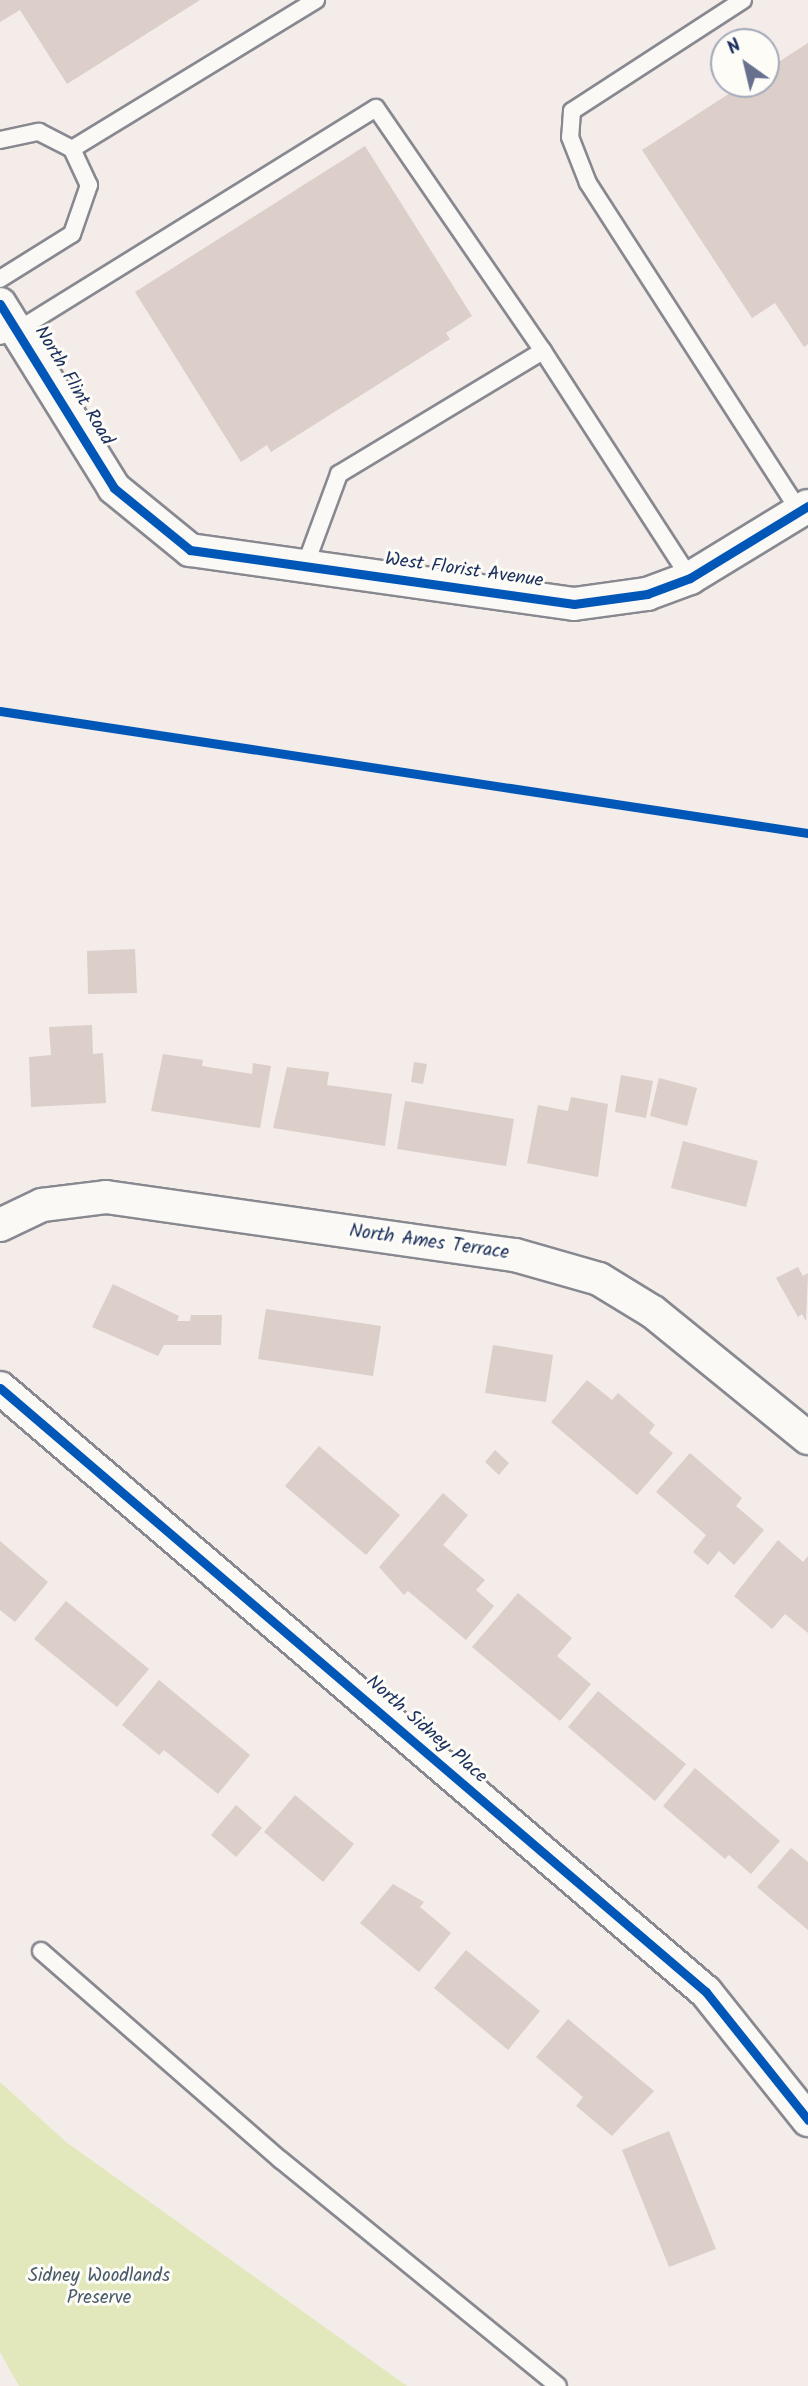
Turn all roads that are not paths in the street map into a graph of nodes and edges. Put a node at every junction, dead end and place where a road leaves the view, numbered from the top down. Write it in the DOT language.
graph roads {
  1 [pos="316,0"];
  2 [pos="743,0"];
  3 [pos="0,140"];
  4 [pos="72,149"];
  5 [pos="0,279"];
  6 [pos="0,304"];
  7 [pos="9,333"];
  8 [pos="543,351"];
  9 [pos="114,488"];
  10 [pos="804,509"];
  11 [pos="305,566"];
  12 [pos="690,578"];
  13 [pos="0,1225"];
  14 [pos="0,1388"];
  15 [pos="808,1438"];
  16 [pos="41,1951"];
  17 [pos="808,2119"];
  18 [pos="558,2386"];
  1 -- 4 [label="lane"];
  2 -- 10 [label="lane"];
  3 -- 4 [label="lane"];
  4 -- 5 [label="lane"];
  6 -- 7 [label="street, North Flint Road"];
  7 -- 8 [label="lane"];
  7 -- 9 [label="street, North Flint Road"];
  8 -- 11 [label="lane"];
  8 -- 12 [label="lane"];
  9 -- 11 [label="street, West Florist Avenue"];
  10 -- 12 [label="street, West Florist Avenue"];
  11 -- 12 [label="street, West Florist Avenue"];
  13 -- 15 [label="street, North Ames Terrace"];
  14 -- 17 [label="street, North Sidney Place"];
  16 -- 18 [label="lane"];
}
